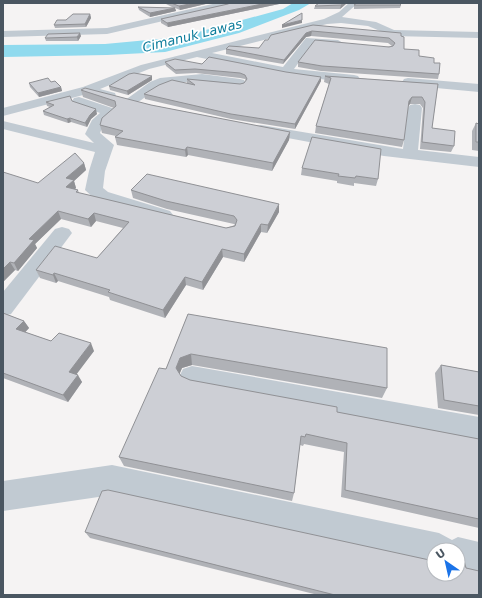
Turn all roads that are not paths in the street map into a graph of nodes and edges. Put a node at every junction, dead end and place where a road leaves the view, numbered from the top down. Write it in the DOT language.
graph roads {
  1 [pos="228,3"];
  2 [pos="354,3"];
  3 [pos="327,21"];
  4 [pos="3,34"];
  5 [pos="479,35"];
  6 [pos="285,39"];
  7 [pos="310,40"];
  8 [pos="351,44"];
  9 [pos="198,54"];
  10 [pos="286,71"];
  11 [pos="368,80"];
  12 [pos="396,82"];
  13 [pos="240,83"];
  14 [pos="479,88"];
  15 [pos="87,90"];
  16 [pos="62,95"];
  17 [pos="415,108"];
  18 [pos="3,112"];
  19 [pos="3,125"];
  20 [pos="246,126"];
  21 [pos="104,150"];
  22 [pos="410,154"];
  23 [pos="479,162"];
  24 [pos="178,218"];
  25 [pos="62,233"];
  26 [pos="3,308"];
  27 [pos="192,377"];
  28 [pos="479,430"];
  29 [pos="3,496"];
  30 [pos="426,547"];
  31 [pos="466,556"];
  32 [pos="479,559"];
  1 -- 4 [label="street"];
  2 -- 3 [label="street"];
  3 -- 5 [label="street"];
  3 -- 9 [label="street"];
  6 -- 7 [label="street"];
  7 -- 8 [label="street"];
  7 -- 10 [label="street"];
  9 -- 10 [label="street"];
  9 -- 15 [label="street"];
  10 -- 11 [label="street"];
  12 -- 14 [label="street"];
  13 -- 15 [label="street"];
  15 -- 16 [label="street"];
  16 -- 18 [label="street"];
  16 -- 21 [label="street"];
  17 -- 22 [label="street"];
  19 -- 21 [label="street"];
  20 -- 22 [label="street"];
  21 -- 24 [label="street"];
  22 -- 23 [label="street"];
  25 -- 26 [label="street"];
  27 -- 28 [label="street"];
  29 -- 30 [label="street"];
  31 -- 32 [label="street"];
}
